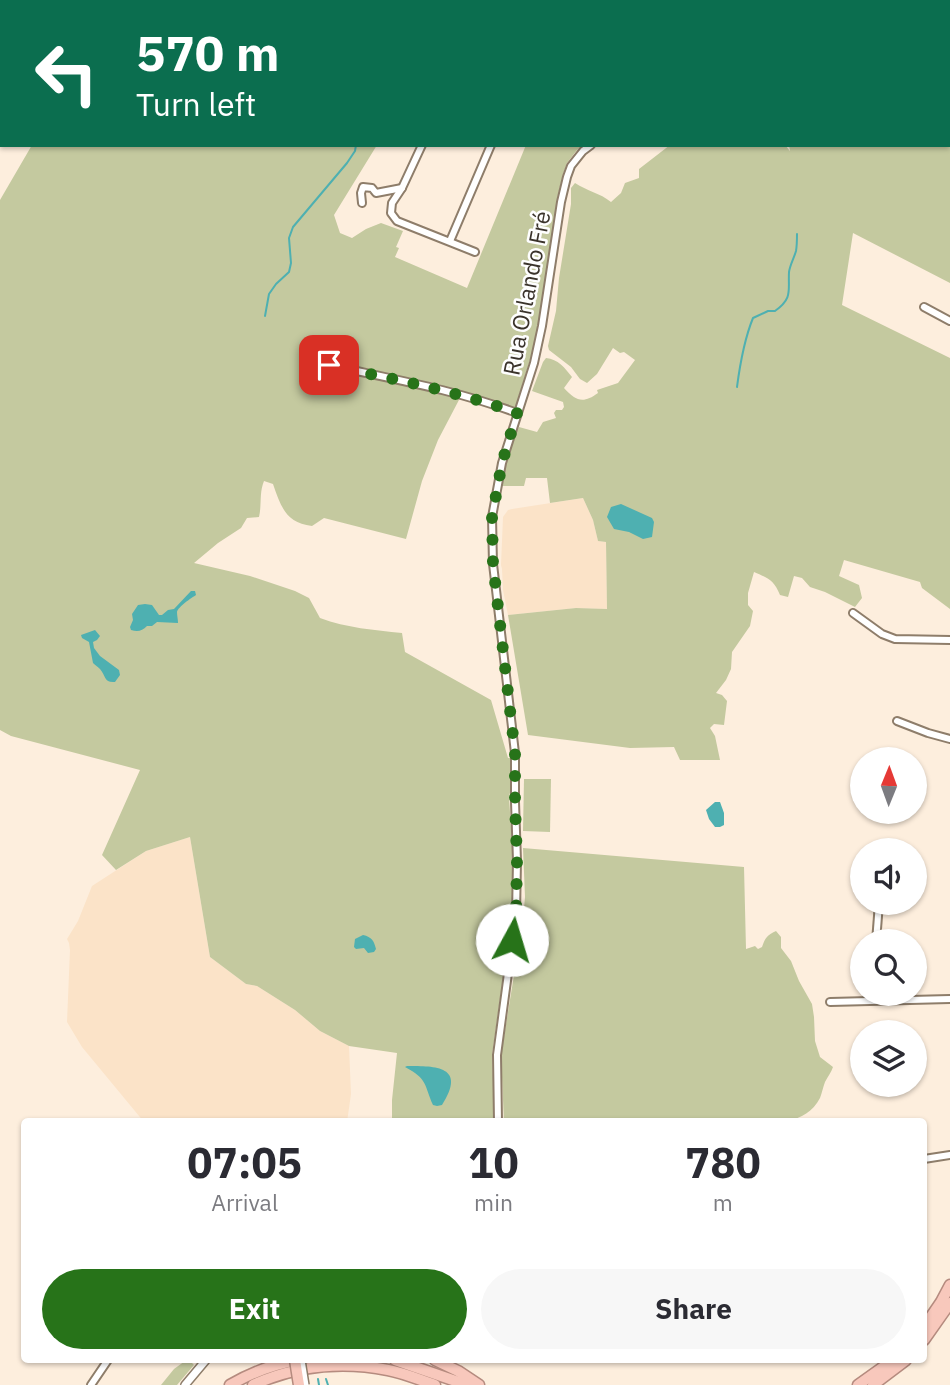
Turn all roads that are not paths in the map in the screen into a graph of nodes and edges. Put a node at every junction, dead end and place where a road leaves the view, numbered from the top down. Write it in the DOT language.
graph roads {
  1 [pos="421,147"];
  2 [pos="490,147"];
  3 [pos="589,147"];
  4 [pos="402,188"];
  5 [pos="362,203"];
  6 [pos="450,241"];
  7 [pos="475,251"];
  8 [pos="924,307"];
  9 [pos="950,321"];
  10 [pos="329,365"];
  11 [pos="517,413"];
  12 [pos="853,613"];
  13 [pos="950,640"];
  14 [pos="897,722"];
  15 [pos="950,739"];
  16 [pos="927,999"];
  17 [pos="950,999"];
  18 [pos="850,1000"];
  19 [pos="830,1002"];
  20 [pos="498,1118"];
  21 [pos="950,1155"];
  22 [pos="927,1159"];
  23 [pos="950,1285"];
  24 [pos="950,1303"];
  25 [pos="927,1322"];
  26 [pos="927,1336"];
  27 [pos="105,1363"];
  28 [pos="203,1363"];
  29 [pos="284,1363"];
  30 [pos="298,1363"];
  31 [pos="299,1363"];
  32 [pos="404,1363"];
  33 [pos="441,1363"];
  34 [pos="889,1363"];
  35 [pos="902,1363"];
  36 [pos="91,1385"];
  37 [pos="185,1385"];
  38 [pos="230,1385"];
  39 [pos="254,1385"];
  40 [pos="299,1385"];
  41 [pos="305,1385"];
  42 [pos="435,1385"];
  43 [pos="467,1385"];
  44 [pos="479,1385"];
  45 [pos="858,1385"];
  46 [pos="873,1385"];
  1 -- 4 [label="street"];
  2 -- 6 [label="street"];
  3 -- 11 [label="street, Rua Orlando Fré"];
  4 -- 5 [label="street"];
  4 -- 6 [label="street"];
  6 -- 7 [label="street"];
  8 -- 9 [label="street"];
  10 -- 11 [label="street"];
  11 -- 20 [label="street, Rua Orlando Fré"];
  12 -- 13 [label="street"];
  14 -- 15 [label="street"];
  16 -- 17 [label="street"];
  18 -- 19 [label="street"];
  21 -- 22 [label="street"];
  23 -- 25 [label="highway"];
  24 -- 26 [label="highway"];
  27 -- 36 [label="street"];
  28 -- 37 [label="street"];
  29 -- 38 [label="highway"];
  30 -- 40 [label="highway, bridge"];
  31 -- 41 [label="street, bridge"];
  32 -- 43 [label="highway"];
  33 -- 44 [label="highway"];
  34 -- 45 [label="highway"];
  35 -- 46 [label="highway"];
  39 -- 42 [label="highway"];
}
